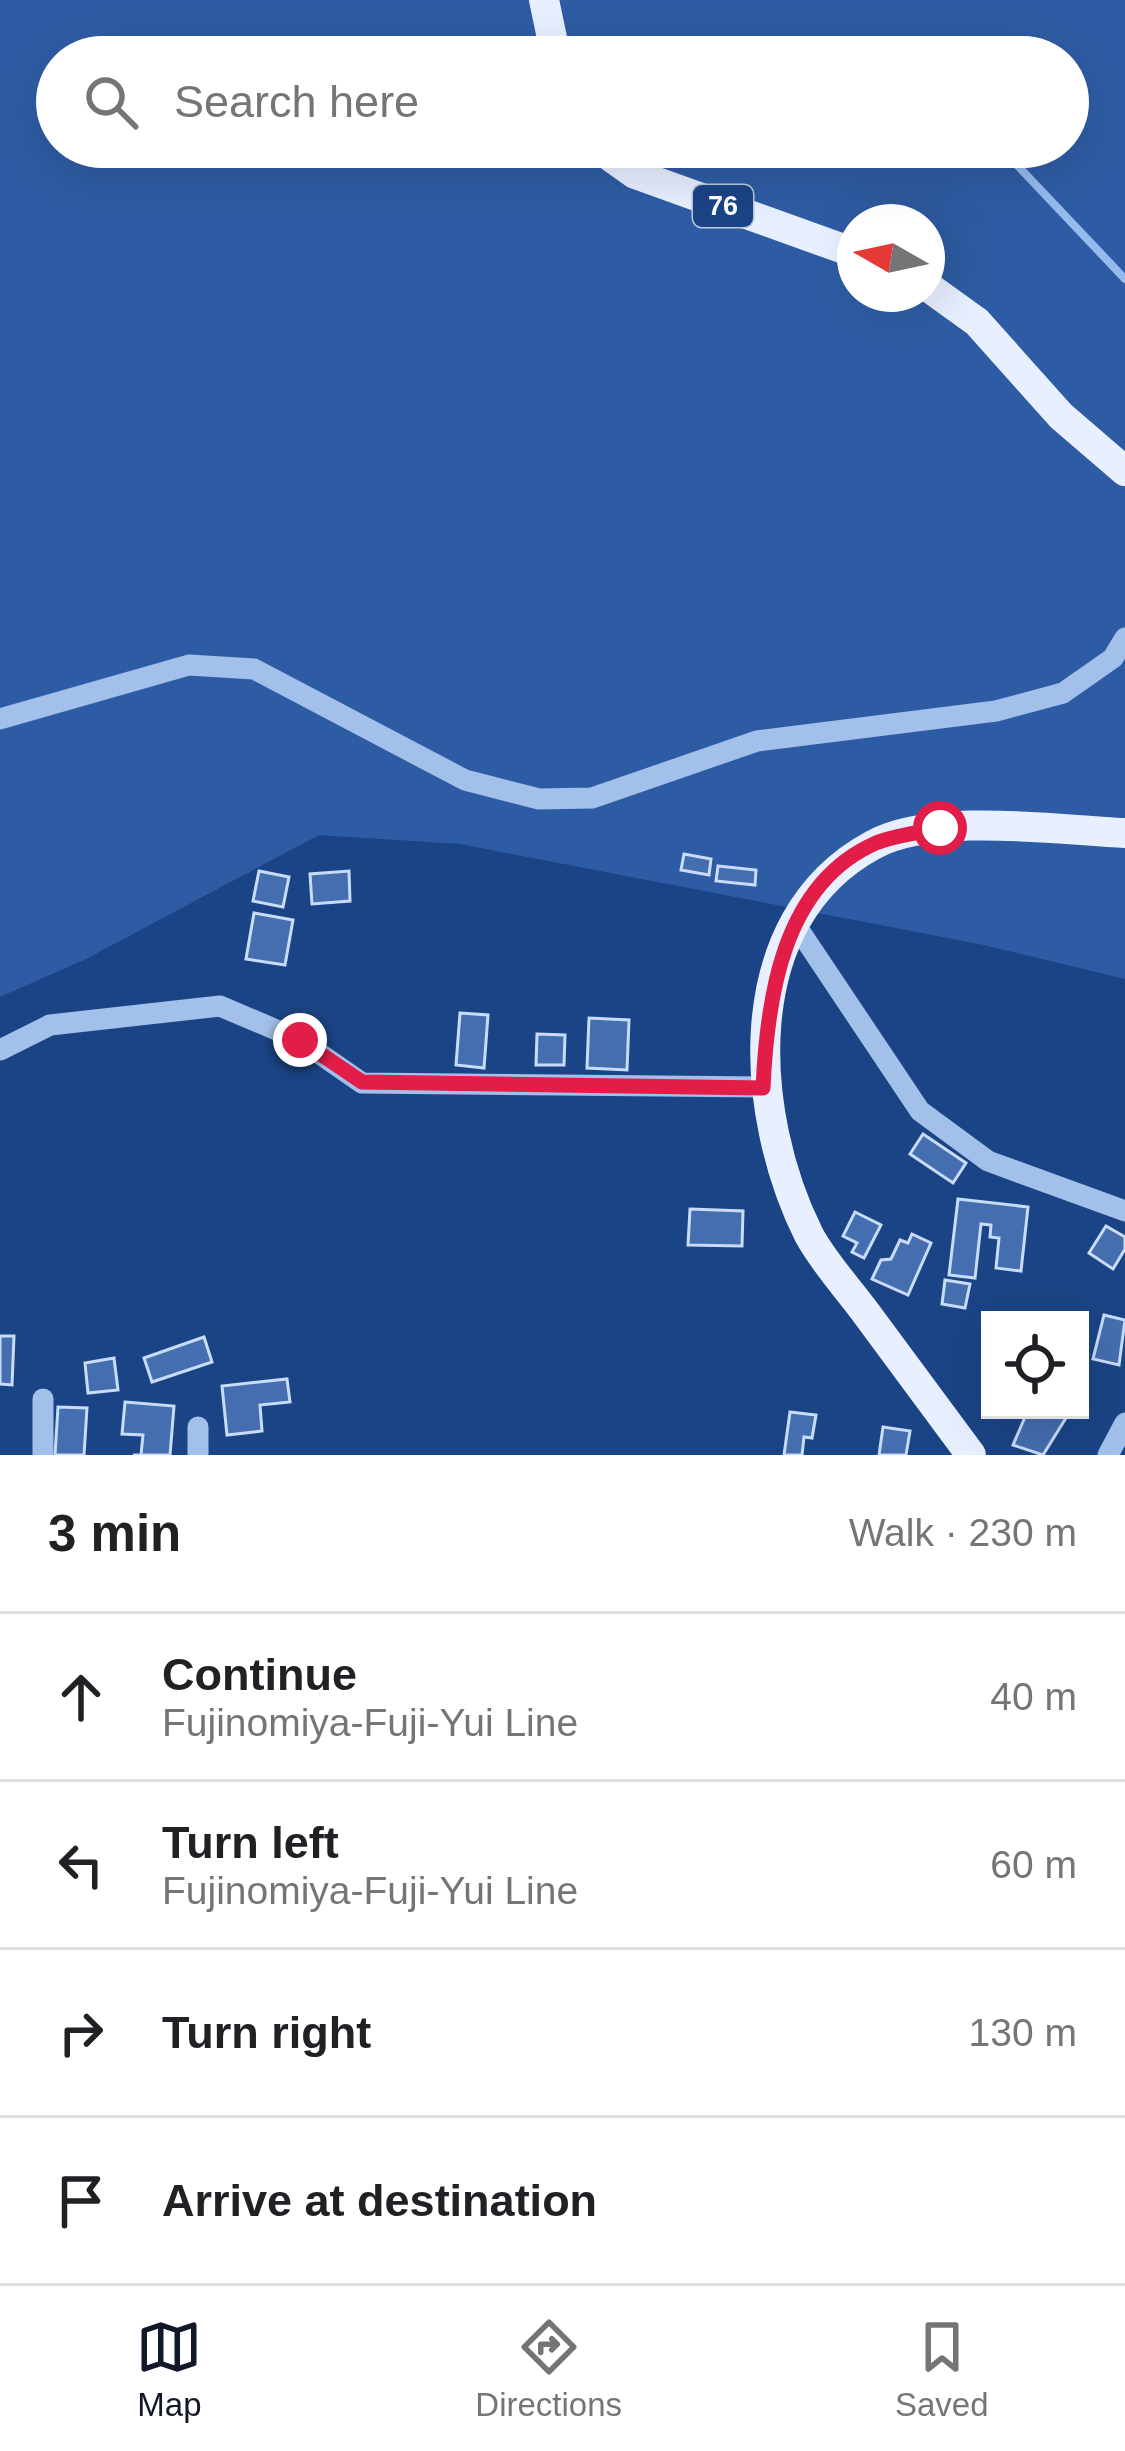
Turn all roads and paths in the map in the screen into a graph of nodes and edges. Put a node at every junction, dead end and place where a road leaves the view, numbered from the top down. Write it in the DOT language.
graph roads {
  1 [pos="544,0"];
  2 [pos="552,36"];
  3 [pos="627,168"];
  4 [pos="837,247"];
  5 [pos="945,299"];
  6 [pos="1125,471"];
  7 [pos="1125,638"];
  8 [pos="0,719"];
  9 [pos="1125,833"];
  10 [pos="795,924"];
  11 [pos="0,1050"];
  12 [pos="763,1088"];
  13 [pos="1125,1211"];
  14 [pos="43,1399"];
  15 [pos="1125,1423"];
  16 [pos="198,1427"];
  17 [pos="43,1455"];
  18 [pos="198,1455"];
  19 [pos="971,1455"];
  20 [pos="1108,1455"];
  1 -- 2 [label="main road"];
  3 -- 4 [label="main road, 76"];
  5 -- 6 [label="main road"];
  7 -- 8 [label="street"];
  9 -- 10 [label="main road"];
  10 -- 12 [label="main road"];
  10 -- 13 [label="street"];
  11 -- 12 [label="street"];
  12 -- 19 [label="main road"];
  14 -- 17 [label="street"];
  15 -- 20 [label="street"];
  16 -- 18 [label="street"];
}
